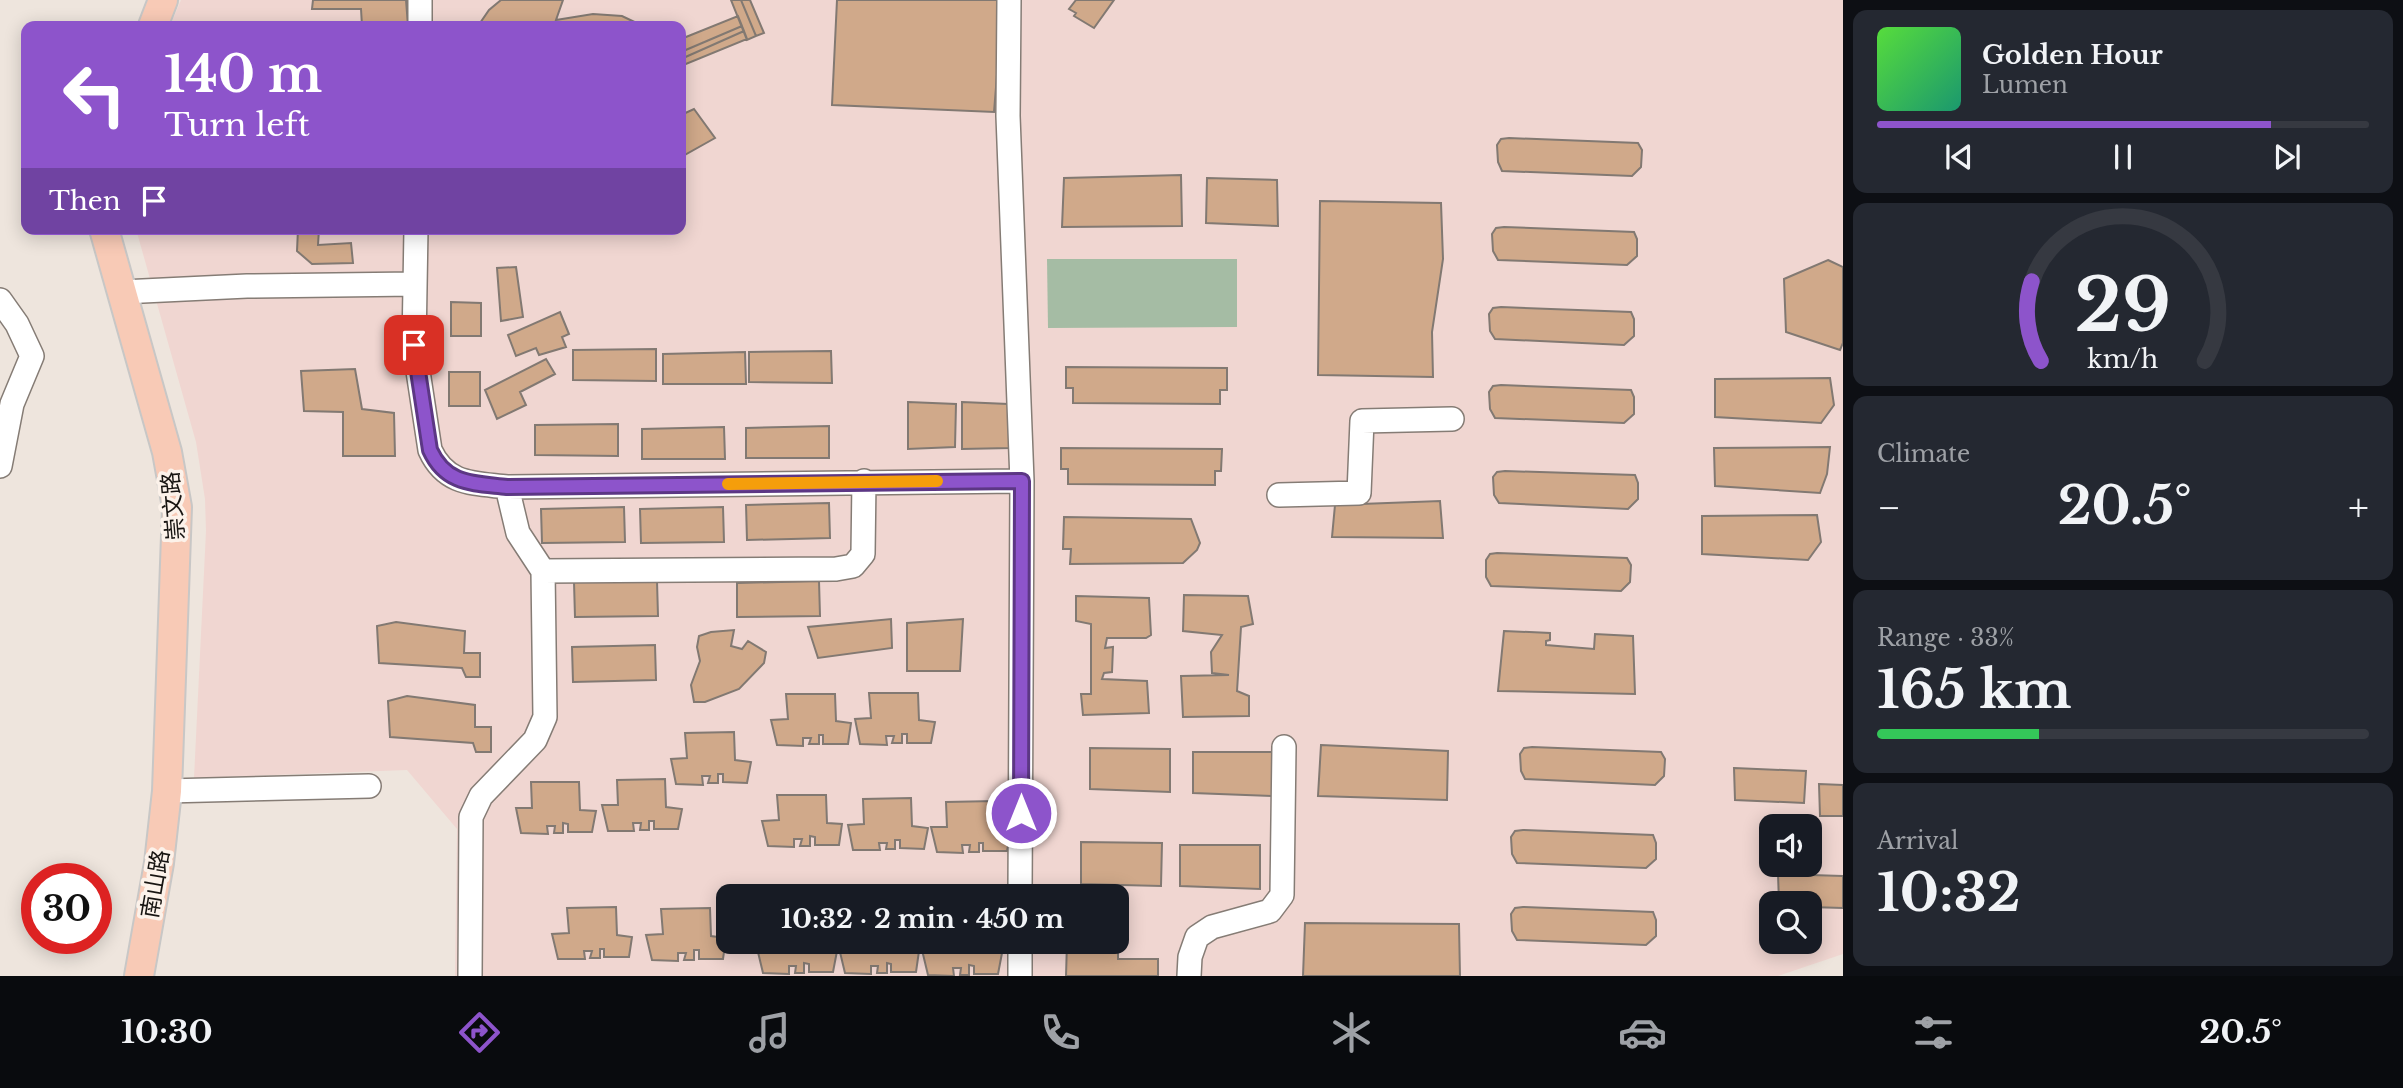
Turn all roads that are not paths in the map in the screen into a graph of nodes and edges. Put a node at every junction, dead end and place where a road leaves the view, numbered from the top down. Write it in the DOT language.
graph roads {
  1 [pos="148,0"];
  2 [pos="163,0"];
  3 [pos="420,0"];
  4 [pos="1009,0"];
  5 [pos="139,21"];
  6 [pos="155,21"];
  7 [pos="420,21"];
  8 [pos="106,235"];
  9 [pos="119,235"];
  10 [pos="416,235"];
  11 [pos="415,284"];
  12 [pos="127,292"];
  13 [pos="0,300"];
  14 [pos="1452,419"];
  15 [pos="0,466"];
  16 [pos="864,481"];
  17 [pos="1022,481"];
  18 [pos="507,487"];
  19 [pos="1279,495"];
  20 [pos="543,571"];
  21 [pos="1284,747"];
  22 [pos="369,786"];
  23 [pos="172,791"];
  24 [pos="1020,884"];
  25 [pos="1020,954"];
  26 [pos="139,976"];
  27 [pos="151,976"];
  28 [pos="470,976"];
  29 [pos="1020,976"];
  30 [pos="1189,976"];
  1 -- 5 [label="main road"];
  2 -- 6 [label="main road"];
  3 -- 7 [label="street"];
  4 -- 17 [label="street"];
  8 -- 12 [label="main road, 崇文路"];
  9 -- 12 [label="main road, 崇文路"];
  10 -- 11 [label="street"];
  11 -- 12 [label="street"];
  11 -- 18 [label="street"];
  12 -- 23 [label="main road, 崇文路"];
  13 -- 15 [label="street"];
  14 -- 19 [label="street"];
  16 -- 17 [label="street"];
  16 -- 18 [label="street"];
  16 -- 20 [label="street"];
  17 -- 24 [label="street"];
  18 -- 20 [label="street"];
  20 -- 28 [label="street"];
  21 -- 30 [label="street"];
  22 -- 23 [label="street"];
  23 -- 26 [label="main road, 南山路"];
  23 -- 27 [label="main road, 南山路"];
  25 -- 29 [label="street"];
}
